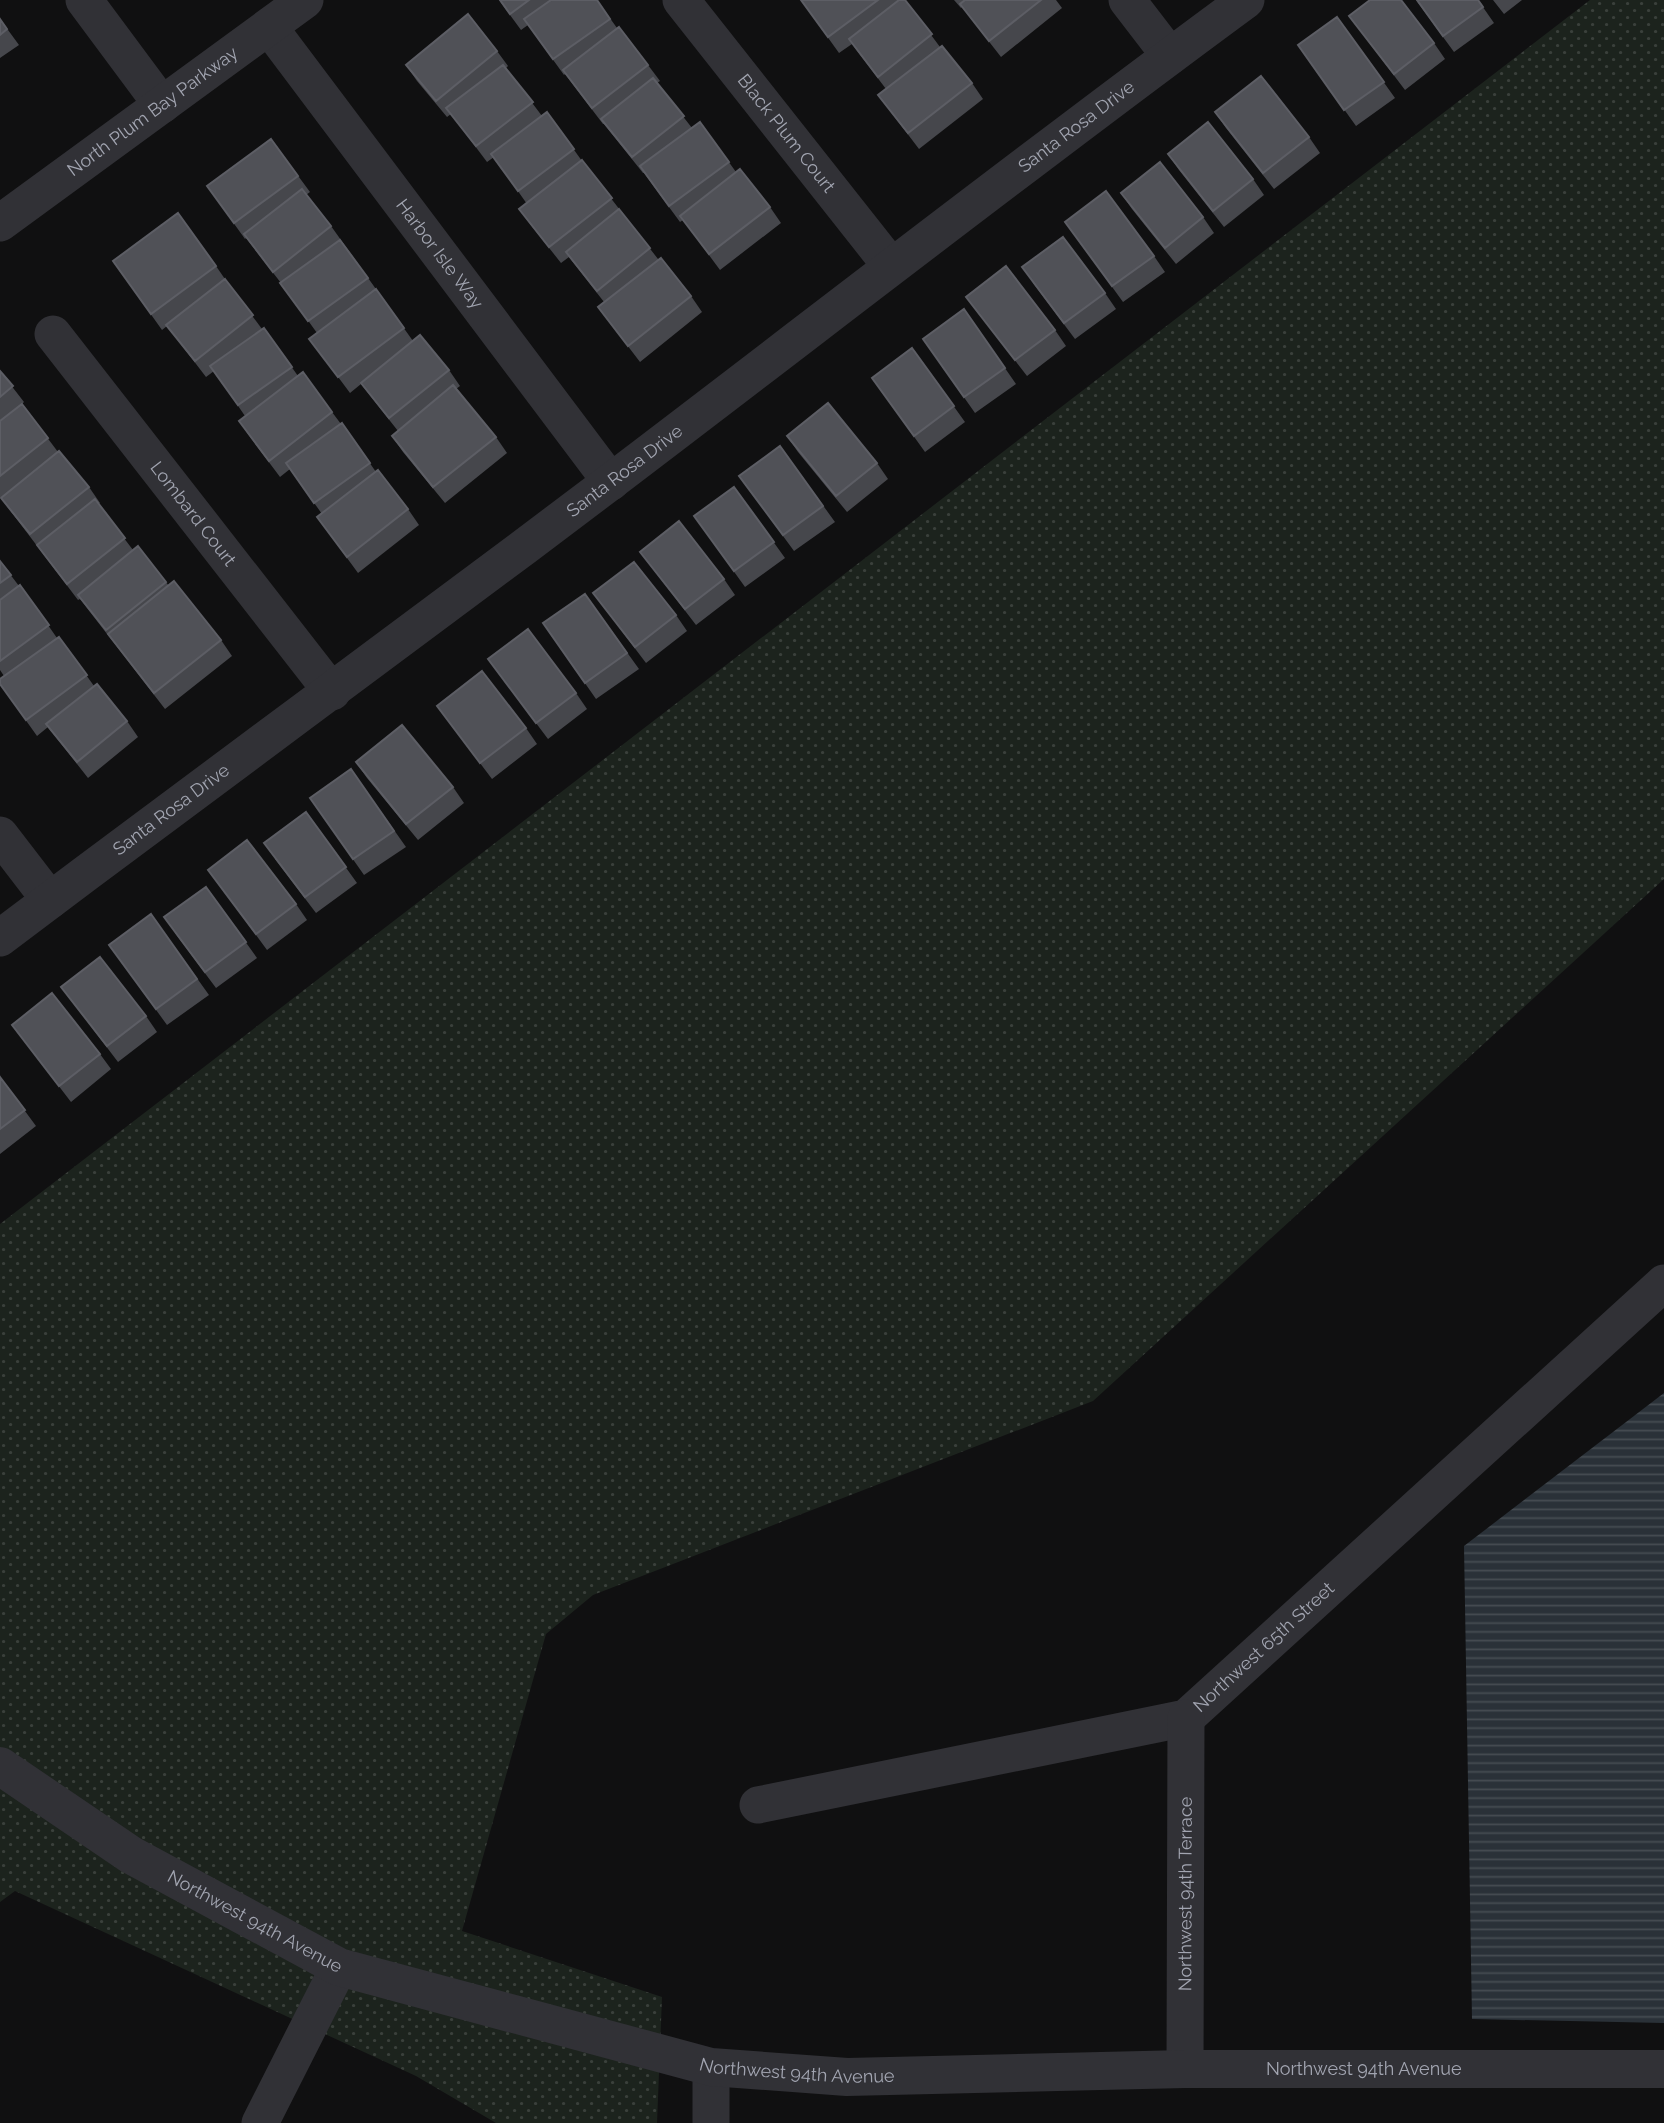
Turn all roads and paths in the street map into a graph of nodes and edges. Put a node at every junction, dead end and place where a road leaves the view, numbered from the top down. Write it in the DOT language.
graph roads {
  1 [pos="84,0"];
  2 [pos="304,0"];
  3 [pos="681,0"];
  4 [pos="1127,0"];
  5 [pos="1246,0"];
  6 [pos="270,27"];
  7 [pos="1170,56"];
  8 [pos="162,105"];
  9 [pos="0,223"];
  10 [pos="891,266"];
  11 [pos="53,334"];
  12 [pos="611,482"];
  13 [pos="332,692"];
  14 [pos="0,835"];
  15 [pos="50,900"];
  16 [pos="0,937"];
  17 [pos="1664,1283"];
  18 [pos="1186,1718"];
  19 [pos="0,1766"];
  20 [pos="758,1805"];
  21 [pos="339,1967"];
  22 [pos="711,2067"];
  23 [pos="1185,2069"];
  24 [pos="1664,2069"];
  25 [pos="260,2123"];
  26 [pos="711,2123"];
  1 -- 8 [label="street"];
  2 -- 6 [label="street, North Plum Bay Parkway"];
  3 -- 10 [label="street, Black Plum Court"];
  4 -- 7 [label="street"];
  5 -- 7 [label="street, Santa Rosa Drive"];
  6 -- 8 [label="street, North Plum Bay Parkway"];
  6 -- 12 [label="street, Harbor Isle Way"];
  7 -- 10 [label="street, Santa Rosa Drive"];
  8 -- 9 [label="street, North Plum Bay Parkway"];
  10 -- 12 [label="street, Santa Rosa Drive"];
  11 -- 13 [label="street, Lombard Court"];
  12 -- 13 [label="street, Santa Rosa Drive"];
  13 -- 15 [label="street, Santa Rosa Drive"];
  14 -- 15 [label="street"];
  15 -- 16 [label="street, Santa Rosa Drive"];
  17 -- 18 [label="street, Northwest 65th Street"];
  18 -- 20 [label="street, Northwest 65th Street"];
  18 -- 23 [label="street, Northwest 94th Terrace"];
  19 -- 21 [label="street, Northwest 94th Avenue"];
  21 -- 22 [label="street, Northwest 94th Avenue"];
  21 -- 25 [label="street"];
  22 -- 23 [label="street, Northwest 94th Avenue"];
  22 -- 26 [label="street"];
  23 -- 24 [label="street, Northwest 94th Avenue"];
}
